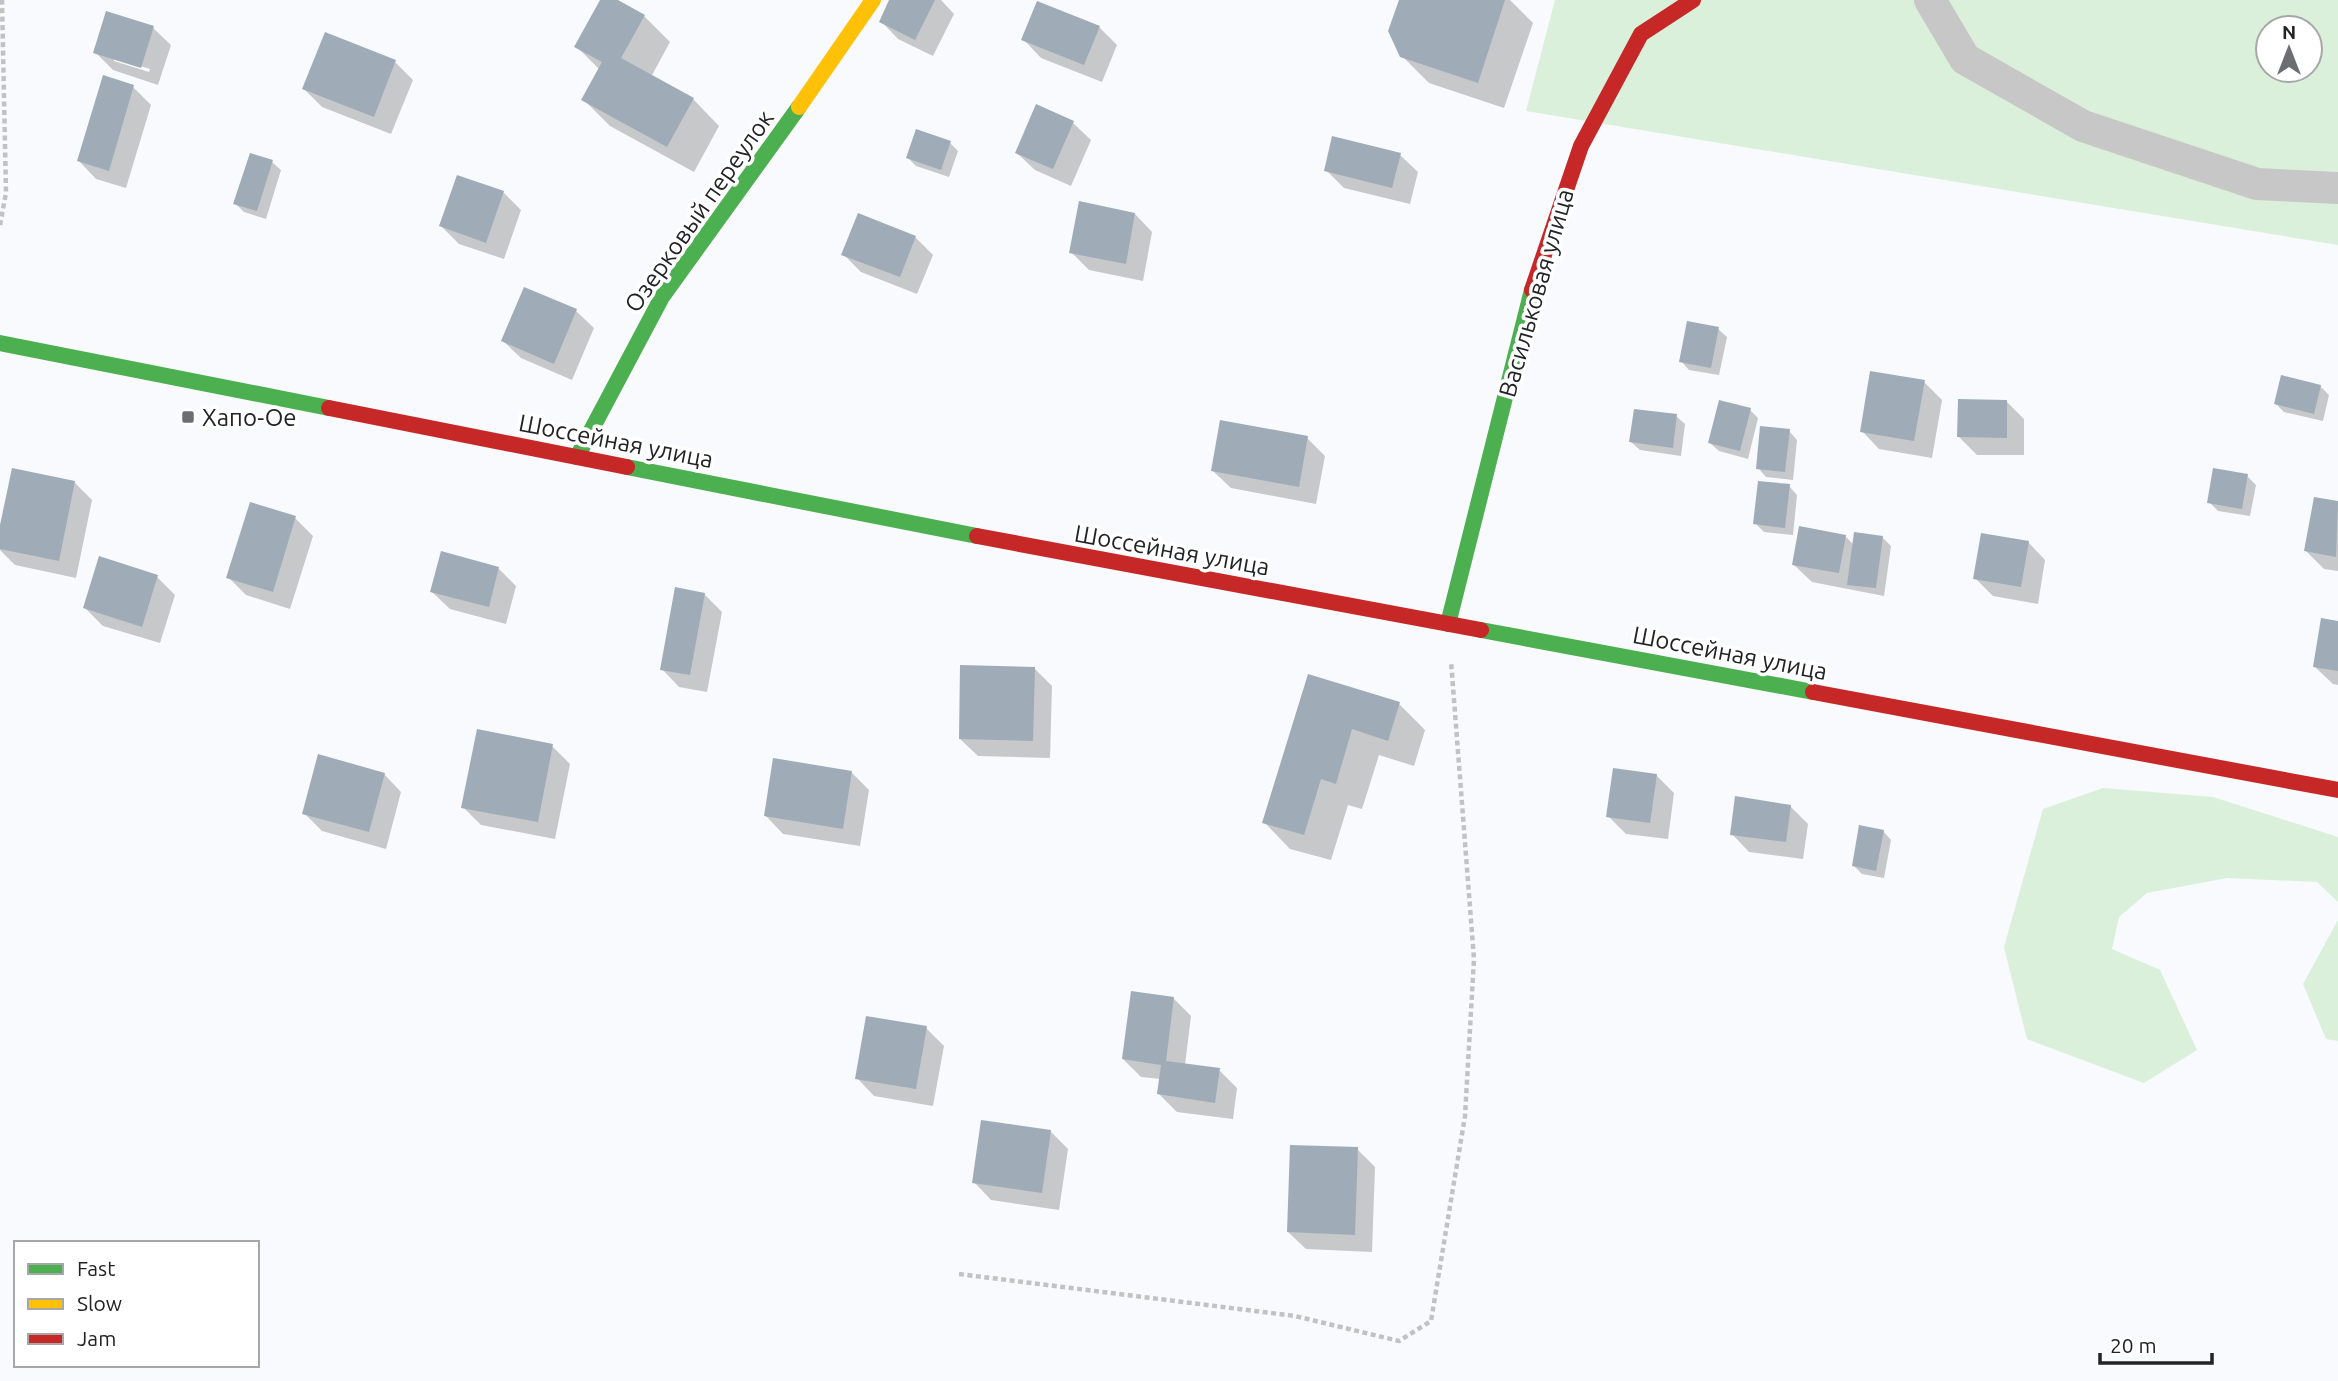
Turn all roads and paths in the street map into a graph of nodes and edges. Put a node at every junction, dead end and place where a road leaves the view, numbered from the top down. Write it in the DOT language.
graph roads {
  1 [pos="2,0"];
  2 [pos="873,0"];
  3 [pos="1693,0"];
  4 [pos="1930,0"];
  5 [pos="2338,188"];
  6 [pos="0,225"];
  7 [pos="0,343"];
  8 [pos="577,457"];
  9 [pos="1448,624"];
  10 [pos="2338,790"];
  11 [pos="959,1274"];
  1 -- 6 [label="path"];
  2 -- 8 [label="street, Озерковый переулок"];
  3 -- 9 [label="street, Васильковая улица"];
  4 -- 5 [label="street"];
  7 -- 8 [label="street, Шоссейная улица"];
  8 -- 9 [label="street, Шоссейная улица"];
  9 -- 10 [label="street, Шоссейная улица"];
  9 -- 11 [label="path"];
}
